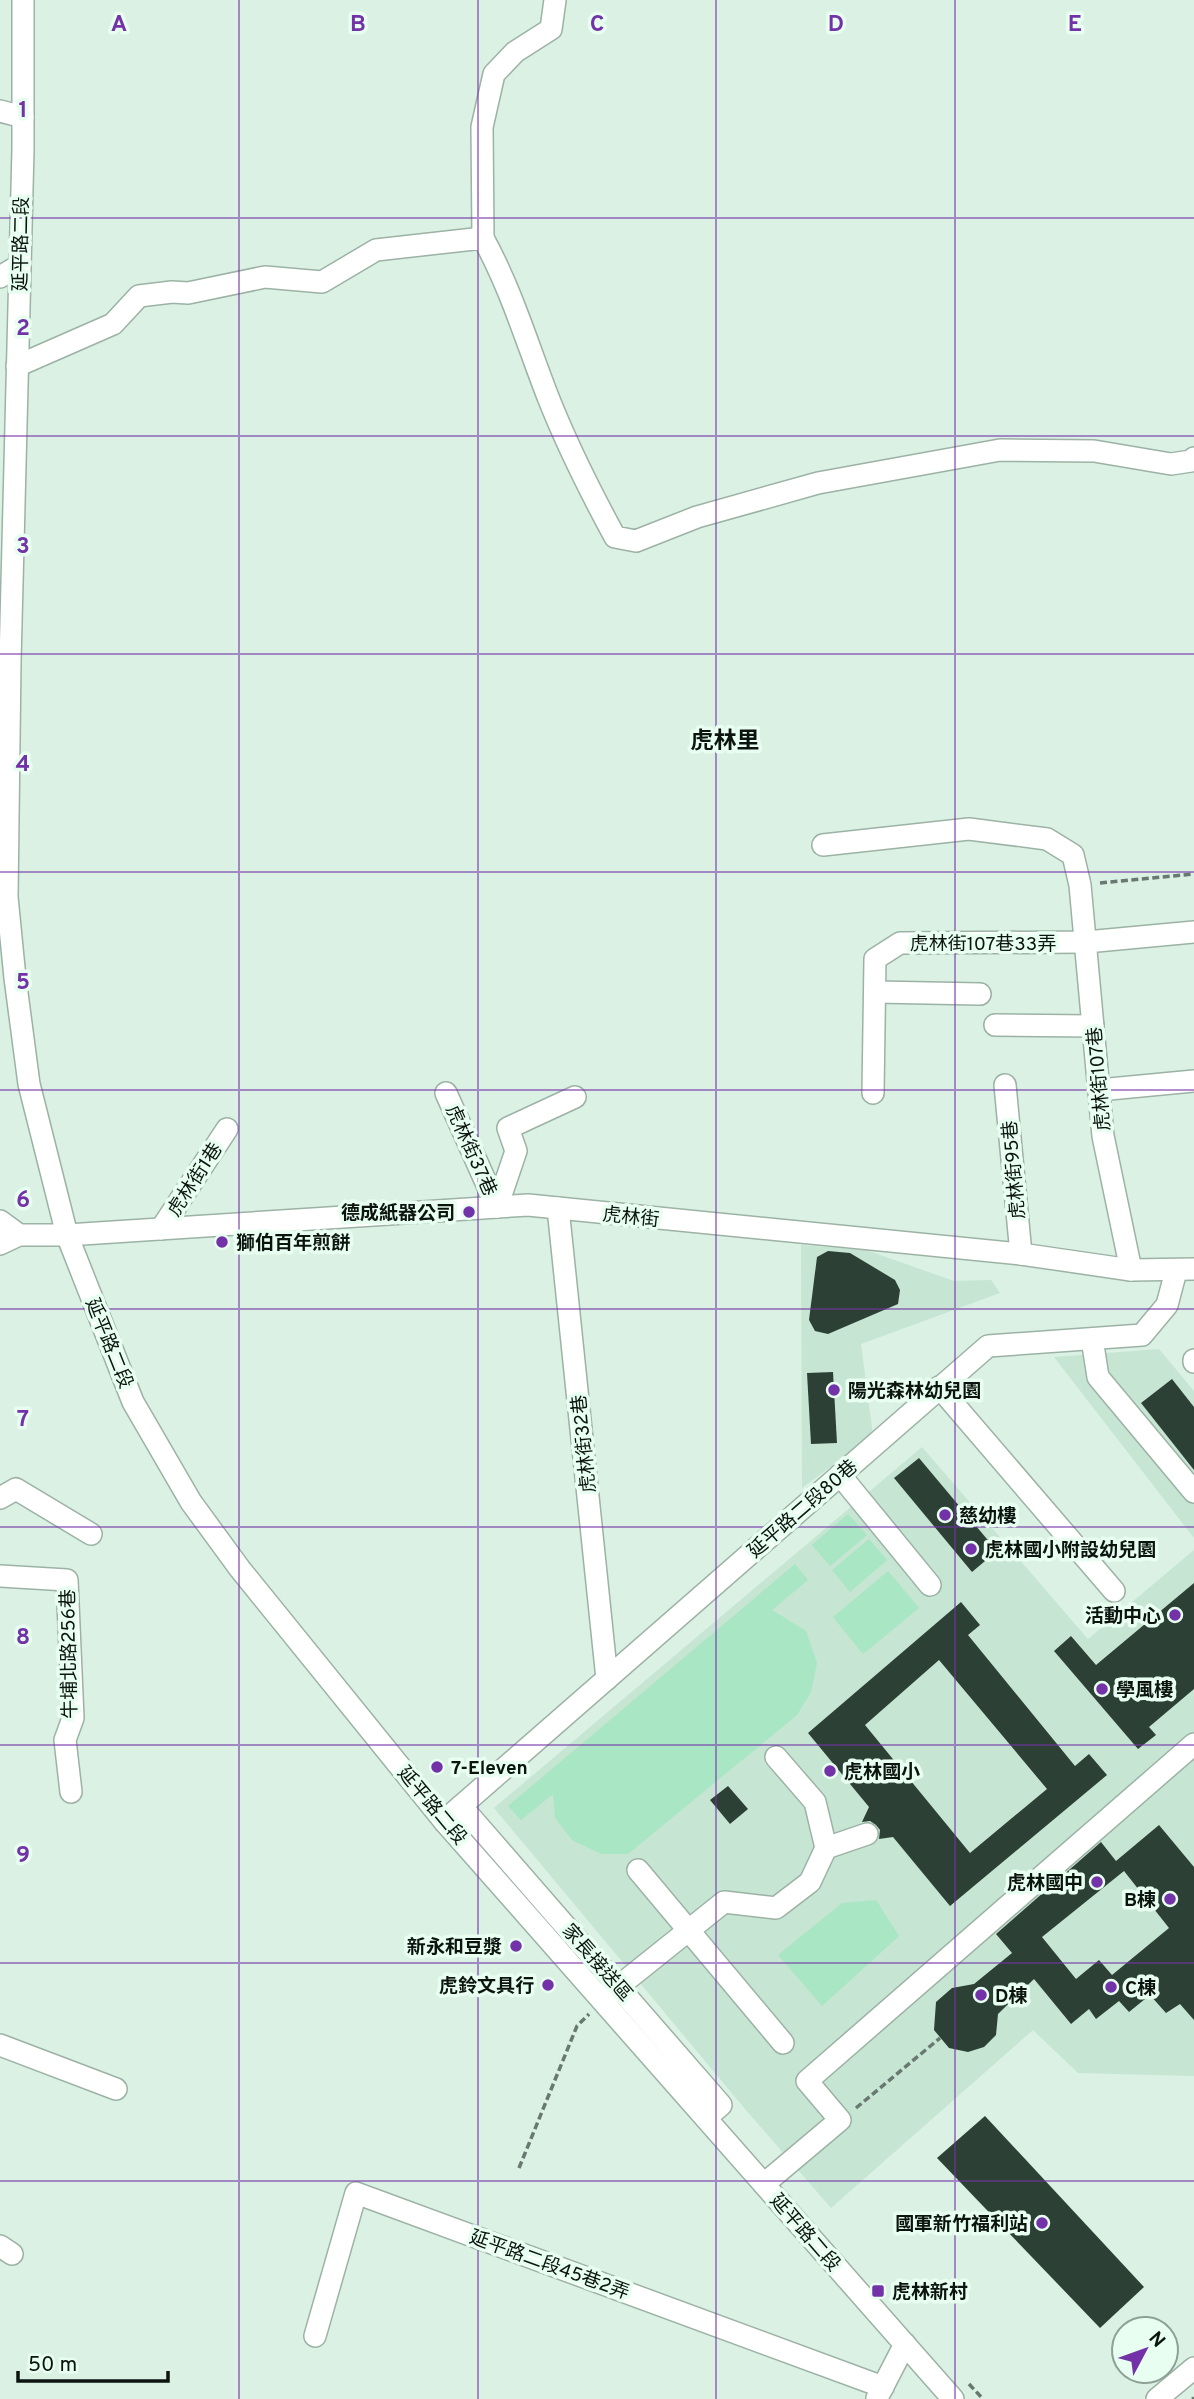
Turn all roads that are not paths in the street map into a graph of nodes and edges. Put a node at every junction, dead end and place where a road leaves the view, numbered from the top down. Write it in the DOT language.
graph roads {
  1 [pos="23,0"];
  2 [pos="555,0"];
  3 [pos="0,111"];
  4 [pos="23,117"];
  5 [pos="483,238"];
  6 [pos="20,265"];
  7 [pos="0,277"];
  8 [pos="17,366"];
  9 [pos="1194,458"];
  10 [pos="5,663"];
  11 [pos="823,845"];
  12 [pos="4,859"];
  13 [pos="5,930"];
  14 [pos="1194,932"];
  15 [pos="1086,942"];
  16 [pos="876,992"];
  17 [pos="980,994"];
  18 [pos="995,1025"];
  19 [pos="1093,1026"];
  20 [pos="1194,1081"];
  21 [pos="1005,1085"];
  22 [pos="1099,1090"];
  23 [pos="446,1093"];
  24 [pos="873,1093"];
  25 [pos="575,1097"];
  26 [pos="227,1129"];
  27 [pos="497,1207"];
  28 [pos="558,1208"];
  29 [pos="0,1221"];
  30 [pos="162,1229"];
  31 [pos="67,1235"];
  32 [pos="9,1240"];
  33 [pos="1021,1254"];
  34 [pos="1131,1270"];
  35 [pos="1185,1270"];
  36 [pos="1092,1339"];
  37 [pos="939,1387"];
  38 [pos="840,1475"];
  39 [pos="1194,1492"];
  40 [pos="0,1498"];
  41 [pos="91,1534"];
  42 [pos="0,1576"];
  43 [pos="930,1586"];
  44 [pos="1114,1591"];
  45 [pos="607,1679"];
  46 [pos="1194,1744"];
  47 [pos="776,1757"];
  48 [pos="71,1792"];
  49 [pos="461,1806"];
  50 [pos="444,1821"];
  51 [pos="867,1834"];
  52 [pos="826,1848"];
  53 [pos="638,1870"];
  54 [pos="690,1929"];
  55 [pos="620,1986"];
  56 [pos="603,2000"];
  57 [pos="783,2043"];
  58 [pos="0,2045"];
  59 [pos="117,2089"];
  60 [pos="706,2118"];
  61 [pos="764,2184"];
  62 [pos="315,2336"];
  63 [pos="905,2344"];
  64 [pos="1194,2368"];
  65 [pos="880,2393"];
  66 [pos="953,2399"];
  67 [pos="1157,2399"];
  1 -- 4 [label="street, 延平路二段"];
  2 -- 5 [label="street"];
  3 -- 4 [label="street"];
  4 -- 6 [label="street, 延平路二段"];
  5 -- 8 [label="street"];
  5 -- 9 [label="street"];
  6 -- 7 [label="street"];
  6 -- 8 [label="street, 延平路二段"];
  8 -- 10 [label="street, 延平路二段"];
  10 -- 12 [label="street, 延平路二段"];
  11 -- 15 [label="street, 虎林街107巷"];
  12 -- 13 [label="street, 延平路二段"];
  13 -- 31 [label="street, 延平路二段"];
  14 -- 15 [label="street"];
  15 -- 16 [label="street, 虎林街107巷33弄"];
  15 -- 19 [label="street, 虎林街107巷"];
  16 -- 17 [label="street"];
  16 -- 24 [label="street, 虎林街107巷33弄"];
  18 -- 19 [label="street"];
  19 -- 22 [label="street, 虎林街107巷"];
  20 -- 22 [label="street"];
  21 -- 33 [label="street, 虎林街95巷"];
  22 -- 34 [label="street, 虎林街107巷"];
  23 -- 27 [label="street, 虎林街37巷"];
  25 -- 27 [label="street"];
  26 -- 30 [label="street, 虎林街1巷"];
  27 -- 28 [label="street, 虎林街"];
  27 -- 30 [label="street, 虎林街"];
  28 -- 33 [label="street, 虎林街"];
  28 -- 45 [label="street, 虎林街32巷"];
  29 -- 32 [label="street"];
  30 -- 31 [label="street, 虎林街"];
  31 -- 32 [label="street, 虎林街"];
  31 -- 50 [label="street, 延平路二段"];
  33 -- 34 [label="street, 虎林街"];
  34 -- 35 [label="street, 虎林街"];
  35 -- 36 [label="street, 延平路二段80巷"];
  36 -- 37 [label="street, 延平路二段80巷"];
  36 -- 39 [label="street"];
  37 -- 38 [label="street, 延平路二段80巷"];
  37 -- 44 [label="street"];
  38 -- 43 [label="street"];
  38 -- 45 [label="street, 延平路二段80巷"];
  40 -- 41 [label="street"];
  42 -- 48 [label="street, 牛埔北路256巷"];
  45 -- 49 [label="street, 延平路二段80巷"];
  46 -- 61 [label="street"];
  47 -- 52 [label="street"];
  49 -- 50 [label="street, 延平路二段80巷"];
  49 -- 55 [label="street, 家長接送區"];
  50 -- 56 [label="street, 延平路二段"];
  51 -- 52 [label="street"];
  52 -- 54 [label="street"];
  53 -- 54 [label="street"];
  54 -- 55 [label="street"];
  54 -- 57 [label="street"];
  55 -- 56 [label="street"];
  55 -- 60 [label="street, 家長接送區"];
  56 -- 60 [label="street, 延平路二段"];
  58 -- 59 [label="street"];
  60 -- 61 [label="street, 延平路二段"];
  61 -- 63 [label="street, 延平路二段"];
  62 -- 65 [label="street, 延平路二段45巷2弄"];
  63 -- 65 [label="street"];
  63 -- 66 [label="street, 延平路二段"];
  64 -- 67 [label="street"];
}
